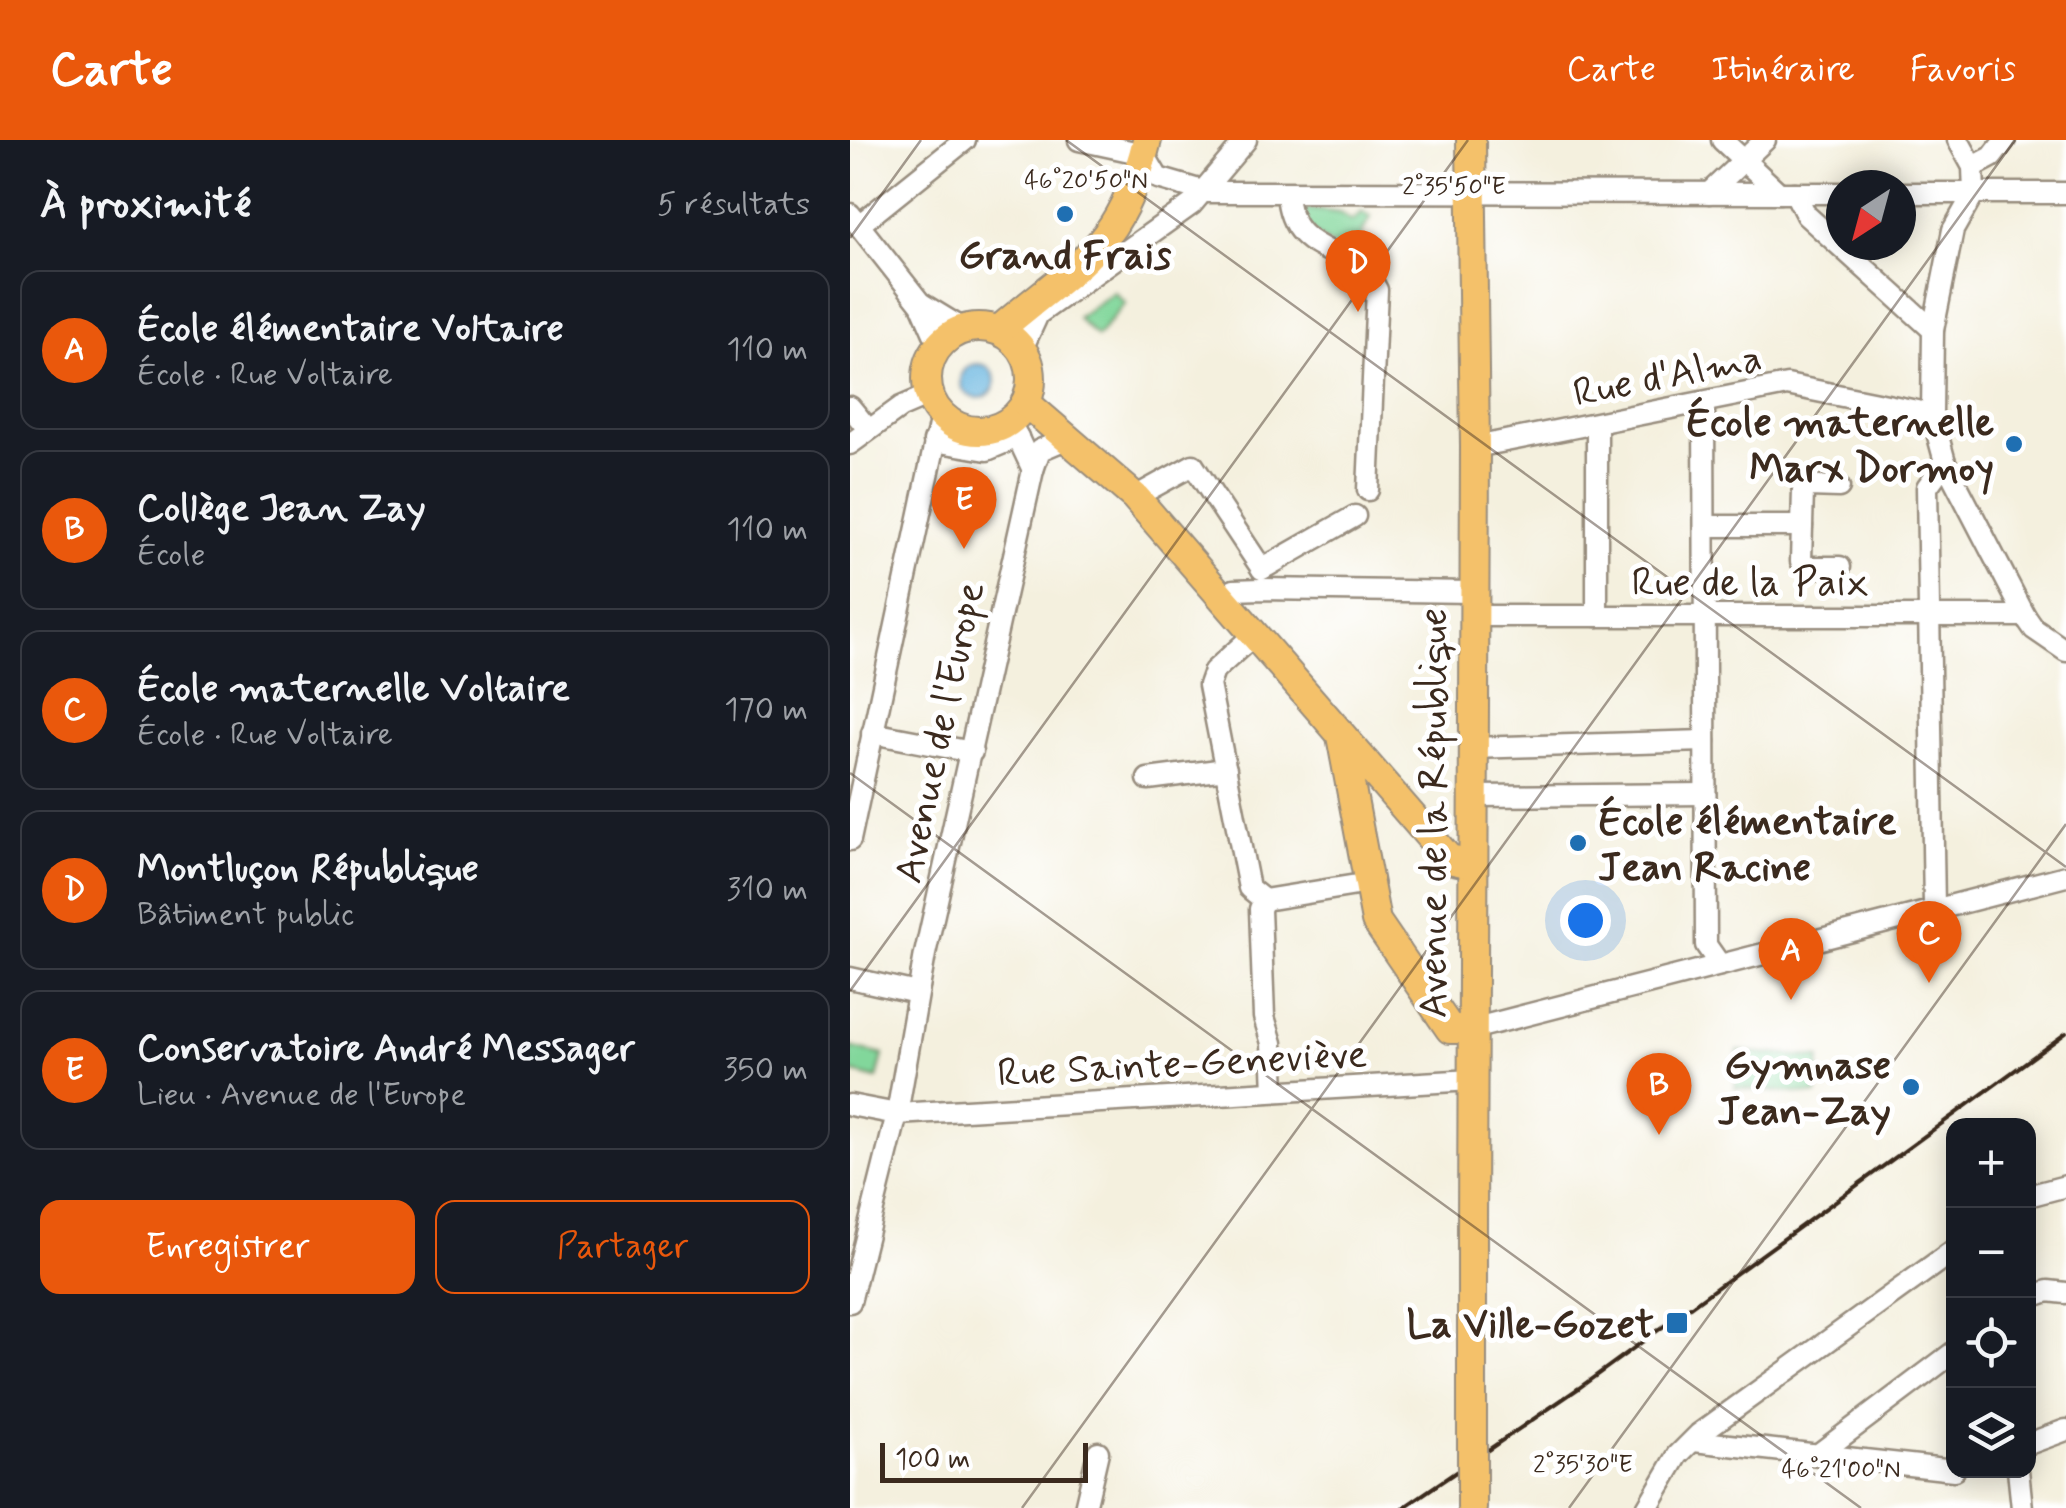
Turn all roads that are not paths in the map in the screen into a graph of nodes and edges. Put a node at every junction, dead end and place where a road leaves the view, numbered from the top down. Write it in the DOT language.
graph roads {
  1 [pos="964,140"];
  2 [pos="1079,140"];
  3 [pos="1246,140"];
  4 [pos="1471,140"];
  5 [pos="1722,140"];
  6 [pos="1765,140"];
  7 [pos="1958,140"];
  8 [pos="2005,140"];
  9 [pos="1146,147"];
  10 [pos="1743,160"];
  11 [pos="1973,167"];
  12 [pos="1206,192"];
  13 [pos="1287,192"];
  14 [pos="1470,193"];
  15 [pos="1710,193"];
  16 [pos="1787,193"];
  17 [pos="1826,193"];
  18 [pos="1916,193"];
  19 [pos="1974,193"];
  20 [pos="2066,193"];
  21 [pos="855,220"];
  22 [pos="999,330"];
  23 [pos="1932,330"];
  24 [pos="951,337"];
  25 [pos="1022,349"];
  26 [pos="1704,402"];
  27 [pos="850,408"];
  28 [pos="1932,414"];
  29 [pos="935,417"];
  30 [pos="1018,420"];
  31 [pos="1597,424"];
  32 [pos="868,429"];
  33 [pos="1068,438"];
  34 [pos="850,444"];
  35 [pos="1474,447"];
  36 [pos="1945,462"];
  37 [pos="1032,470"];
  38 [pos="1839,487"];
  39 [pos="1368,490"];
  40 [pos="1134,498"];
  41 [pos="1355,516"];
  42 [pos="1705,526"];
  43 [pos="1802,526"];
  44 [pos="1840,567"];
  45 [pos="1262,579"];
  46 [pos="1224,595"];
  47 [pos="1473,604"];
  48 [pos="1597,616"];
  49 [pos="1705,616"];
  50 [pos="1931,616"];
  51 [pos="2026,616"];
  52 [pos="1256,633"];
  53 [pos="2066,651"];
  54 [pos="872,732"];
  55 [pos="1341,734"];
  56 [pos="1705,741"];
  57 [pos="1472,748"];
  58 [pos="972,752"];
  59 [pos="1226,770"];
  60 [pos="1148,779"];
  61 [pos="1706,794"];
  62 [pos="1473,796"];
  63 [pos="850,840"];
  64 [pos="1473,864"];
  65 [pos="2066,876"];
  66 [pos="1369,883"];
  67 [pos="1256,894"];
  68 [pos="1934,907"];
  69 [pos="1720,965"];
  70 [pos="850,978"];
  71 [pos="917,993"];
  72 [pos="1472,1029"];
  73 [pos="1472,1080"];
  74 [pos="1274,1092"];
  75 [pos="850,1105"];
  76 [pos="897,1114"];
  77 [pos="2066,1186"];
  78 [pos="2036,1194"];
  79 [pos="1946,1256"];
  80 [pos="2066,1293"];
  81 [pos="2036,1295"];
  82 [pos="850,1302"];
  83 [pos="1946,1358"];
  84 [pos="1741,1402"];
  85 [pos="2066,1430"];
  86 [pos="1694,1441"];
  87 [pos="2036,1441"];
  88 [pos="1736,1444"];
  89 [pos="1098,1452"];
  90 [pos="1820,1453"];
  91 [pos="1946,1469"];
  92 [pos="2019,1478"];
  93 [pos="1472,1497"];
  94 [pos="1085,1508"];
  95 [pos="1647,1508"];
  96 [pos="2022,1508"];
  1 -- 21 [label="street"];
  2 -- 9 [label="street"];
  3 -- 12 [label="street"];
  4 -- 14 [label="main road, Avenue de la République"];
  5 -- 10 [label="street"];
  6 -- 10 [label="street"];
  7 -- 11 [label="street"];
  8 -- 11 [label="street"];
  9 -- 12 [label="street"];
  9 -- 22 [label="main road"];
  10 -- 15 [label="street"];
  10 -- 16 [label="street"];
  11 -- 19 [label="street"];
  12 -- 13 [label="street"];
  12 -- 25 [label="street"];
  13 -- 14 [label="street"];
  13 -- 39 [label="street"];
  14 -- 15 [label="street"];
  14 -- 35 [label="main road, Avenue de la République"];
  15 -- 16 [label="street"];
  16 -- 17 [label="street"];
  16 -- 23 [label="street"];
  18 -- 19 [label="street"];
  19 -- 20 [label="street"];
  19 -- 23 [label="street"];
  21 -- 24 [label="street"];
  22 -- 24 [label="main road"];
  22 -- 25 [label="main road"];
  23 -- 28 [label="street"];
  24 -- 29 [label="main road"];
  25 -- 30 [label="main road"];
  26 -- 28 [label="street, Rue d'Alma"];
  26 -- 31 [label="street, Rue d'Alma"];
  26 -- 42 [label="street"];
  27 -- 32 [label="street"];
  28 -- 36 [label="street"];
  29 -- 30 [label="main road"];
  29 -- 32 [label="street"];
  29 -- 54 [label="street"];
  30 -- 33 [label="main road"];
  30 -- 37 [label="street"];
  31 -- 35 [label="street, Rue d'Alma"];
  31 -- 48 [label="street"];
  32 -- 34 [label="street"];
  33 -- 37 [label="street"];
  33 -- 40 [label="main road"];
  35 -- 47 [label="main road, Avenue de la République"];
  36 -- 50 [label="street"];
  36 -- 51 [label="street"];
  37 -- 58 [label="street, Avenue de l'Europe"];
  38 -- 43 [label="street"];
  40 -- 45 [label="street"];
  40 -- 46 [label="main road"];
  41 -- 45 [label="street"];
  42 -- 43 [label="street"];
  42 -- 49 [label="street"];
  43 -- 44 [label="street"];
  45 -- 46 [label="street"];
  45 -- 47 [label="street, Rue de la Paix"];
  46 -- 52 [label="main road"];
  47 -- 48 [label="street, Rue de la Paix"];
  47 -- 57 [label="main road, Avenue de la République"];
  48 -- 49 [label="street, Rue de la Paix"];
  49 -- 50 [label="street, Rue de la Paix"];
  49 -- 56 [label="street"];
  50 -- 51 [label="street, Rue de la Paix"];
  50 -- 68 [label="street"];
  51 -- 53 [label="street"];
  52 -- 55 [label="main road"];
  52 -- 59 [label="street"];
  54 -- 58 [label="street"];
  54 -- 63 [label="street"];
  55 -- 64 [label="main road"];
  55 -- 66 [label="main road"];
  56 -- 57 [label="street"];
  56 -- 61 [label="street"];
  57 -- 62 [label="main road, Avenue de la République"];
  58 -- 71 [label="street, Avenue de l'Europe"];
  59 -- 60 [label="street"];
  59 -- 67 [label="street"];
  61 -- 62 [label="street"];
  61 -- 69 [label="street"];
  62 -- 64 [label="main road, Avenue de la République"];
  64 -- 72 [label="main road, Avenue de la République"];
  65 -- 68 [label="street"];
  66 -- 67 [label="street"];
  66 -- 72 [label="main road"];
  67 -- 74 [label="street"];
  68 -- 69 [label="street"];
  69 -- 72 [label="street"];
  70 -- 71 [label="street"];
  71 -- 76 [label="street, Avenue de l'Europe"];
  72 -- 73 [label="main road, Avenue de la République"];
  73 -- 73 [label="street"];
  73 -- 74 [label="street, Rue Sainte-Geneviève"];
  73 -- 93 [label="main road, Avenue de la République, bridge"];
  74 -- 76 [label="street, Rue Sainte-Geneviève"];
  75 -- 76 [label="street, Rue Sainte-Geneviève"];
  76 -- 82 [label="street, Avenue de l'Europe"];
  77 -- 78 [label="street"];
  79 -- 84 [label="street"];
  80 -- 81 [label="street"];
  83 -- 90 [label="street"];
  84 -- 86 [label="street"];
  84 -- 88 [label="street"];
  85 -- 87 [label="street"];
  86 -- 88 [label="street"];
  86 -- 95 [label="street"];
  88 -- 90 [label="street"];
  89 -- 94 [label="street"];
  90 -- 91 [label="street"];
  92 -- 96 [label="street"];
}
